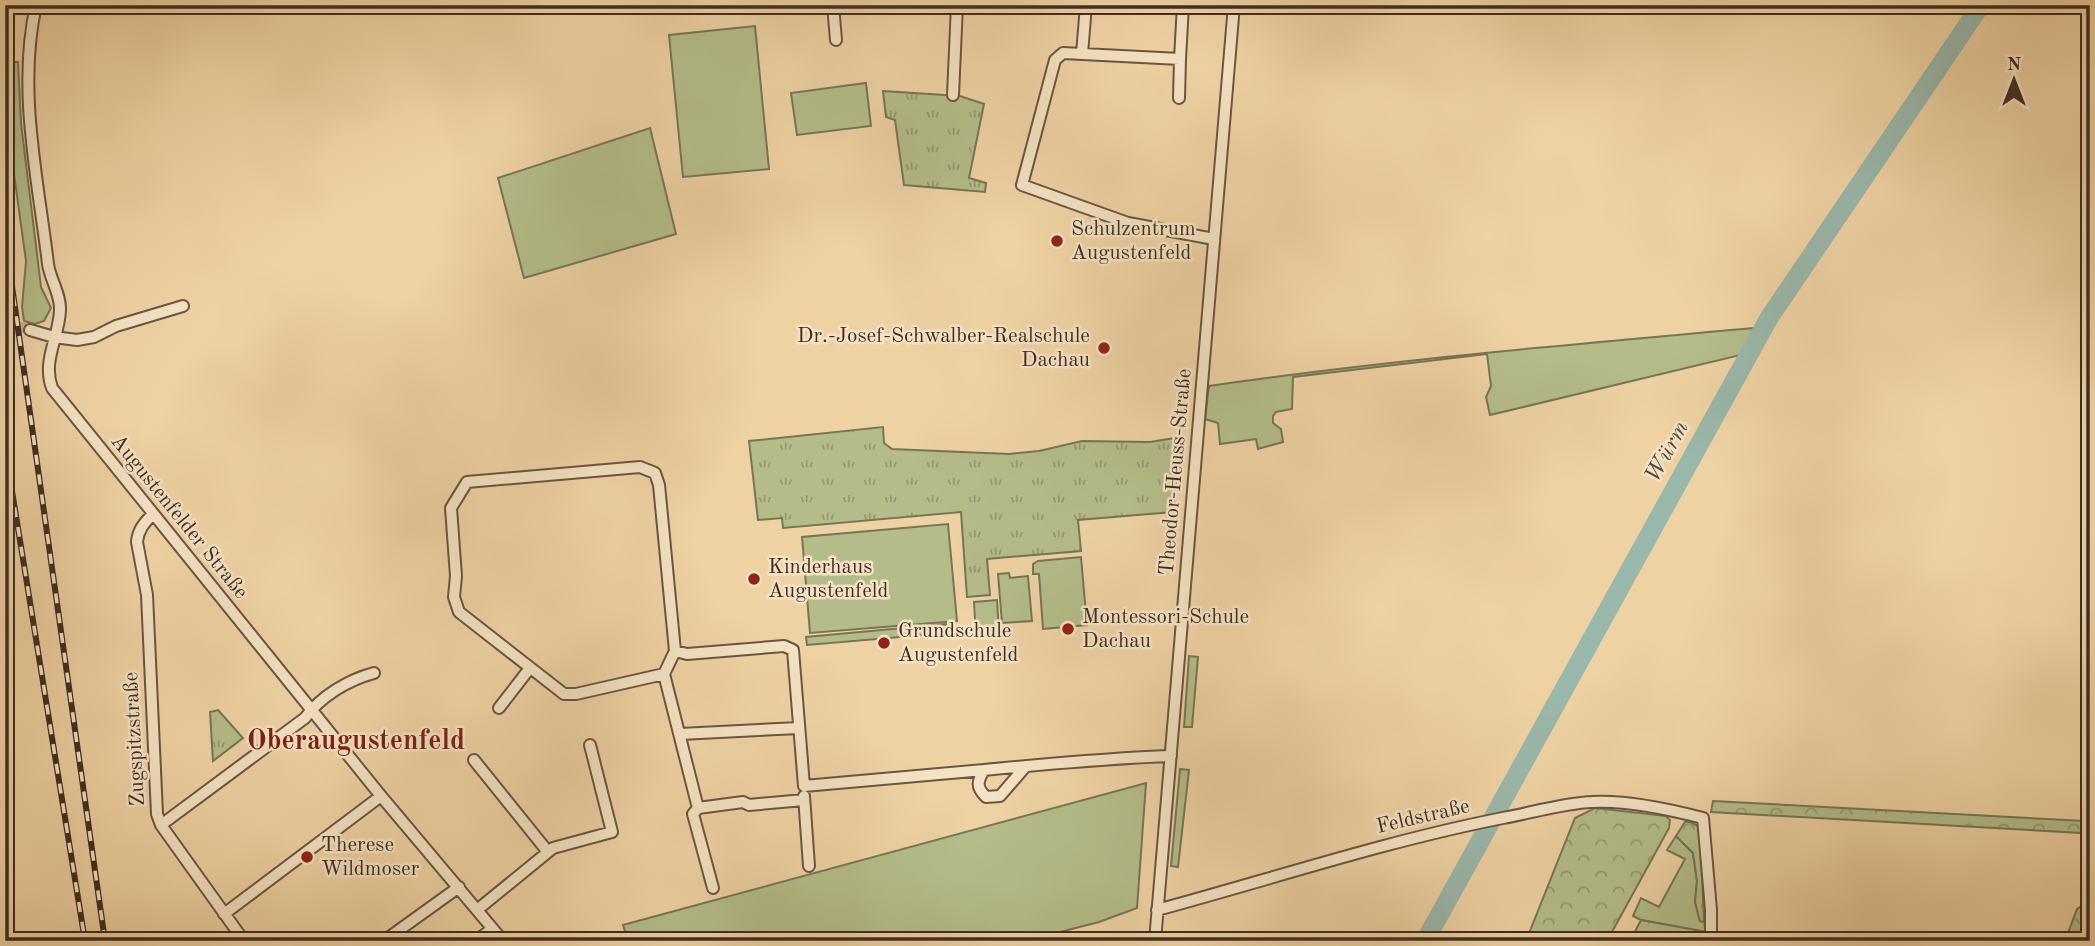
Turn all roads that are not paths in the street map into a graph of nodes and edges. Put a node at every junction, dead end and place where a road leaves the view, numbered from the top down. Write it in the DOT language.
graph roads {
  1 [pos="36,5"];
  2 [pos="833,5"];
  3 [pos="957,5"];
  4 [pos="1086,5"];
  5 [pos="1183,5"];
  6 [pos="1234,5"];
  7 [pos="836,40"];
  8 [pos="1082,54"];
  9 [pos="1180,59"];
  10 [pos="953,95"];
  11 [pos="1179,98"];
  12 [pos="1214,239"];
  13 [pos="183,306"];
  14 [pos="30,330"];
  15 [pos="54,337"];
  16 [pos="152,515"];
  17 [pos="675,651"];
  18 [pos="530,668"];
  19 [pos="374,673"];
  20 [pos="664,674"];
  21 [pos="499,708"];
  22 [pos="312,709"];
  23 [pos="799,728"];
  24 [pos="680,734"];
  25 [pos="590,745"];
  26 [pos="1171,756"];
  27 [pos="474,760"];
  28 [pos="1026,766"];
  29 [pos="984,770"];
  30 [pos="804,786"];
  31 [pos="381,796"];
  32 [pos="804,800"];
  33 [pos="698,808"];
  34 [pos="161,825"];
  35 [pos="548,852"];
  36 [pos="809,866"];
  37 [pos="458,887"];
  38 [pos="713,888"];
  39 [pos="1157,909"];
  40 [pos="477,910"];
  41 [pos="224,914"];
  42 [pos="492,929"];
  43 [pos="244,941"];
  44 [pos="384,941"];
  45 [pos="476,941"];
  46 [pos="503,941"];
  47 [pos="1155,941"];
  48 [pos="1711,941"];
  1 -- 15 [label="street, Augustenfelder Straße"];
  2 -- 7 [label="street"];
  3 -- 10 [label="street"];
  4 -- 8 [label="street"];
  5 -- 9 [label="street"];
  6 -- 12 [label="street, Theodor-Heuss-Straße"];
  8 -- 9 [label="street"];
  8 -- 12 [label="street"];
  9 -- 11 [label="street"];
  12 -- 26 [label="street, Theodor-Heuss-Straße"];
  13 -- 15 [label="street"];
  14 -- 15 [label="street"];
  15 -- 16 [label="street, Augustenfelder Straße"];
  16 -- 22 [label="street, Augustenfelder Straße"];
  16 -- 34 [label="street, Zugspitzstraße"];
  17 -- 18 [label="street"];
  17 -- 20 [label="street"];
  17 -- 23 [label="street"];
  18 -- 20 [label="street"];
  18 -- 21 [label="street"];
  19 -- 22 [label="street"];
  20 -- 24 [label="street"];
  22 -- 31 [label="street, Augustenfelder Straße"];
  22 -- 34 [label="street"];
  23 -- 24 [label="street"];
  23 -- 30 [label="street"];
  24 -- 33 [label="street"];
  25 -- 35 [label="street"];
  26 -- 28 [label="street"];
  26 -- 39 [label="street, Theodor-Heuss-Straße"];
  27 -- 35 [label="street"];
  28 -- 29 [label="street"];
  28 -- 29 [label="street"];
  29 -- 30 [label="street"];
  30 -- 32 [label="street"];
  31 -- 37 [label="street, Augustenfelder Straße"];
  31 -- 41 [label="street"];
  32 -- 33 [label="street"];
  32 -- 36 [label="street"];
  33 -- 38 [label="street"];
  34 -- 41 [label="street, Zugspitzstraße"];
  35 -- 40 [label="street"];
  37 -- 40 [label="street, Augustenfelder Straße"];
  37 -- 44 [label="street"];
  39 -- 47 [label="street, Theodor-Heuss-Straße"];
  39 -- 48 [label="street, Feldstraße"];
  40 -- 42 [label="street, Augustenfelder Straße"];
  41 -- 43 [label="street, Zugspitzstraße"];
  42 -- 45 [label="street"];
  42 -- 46 [label="street, Augustenfelder Straße"];
}
